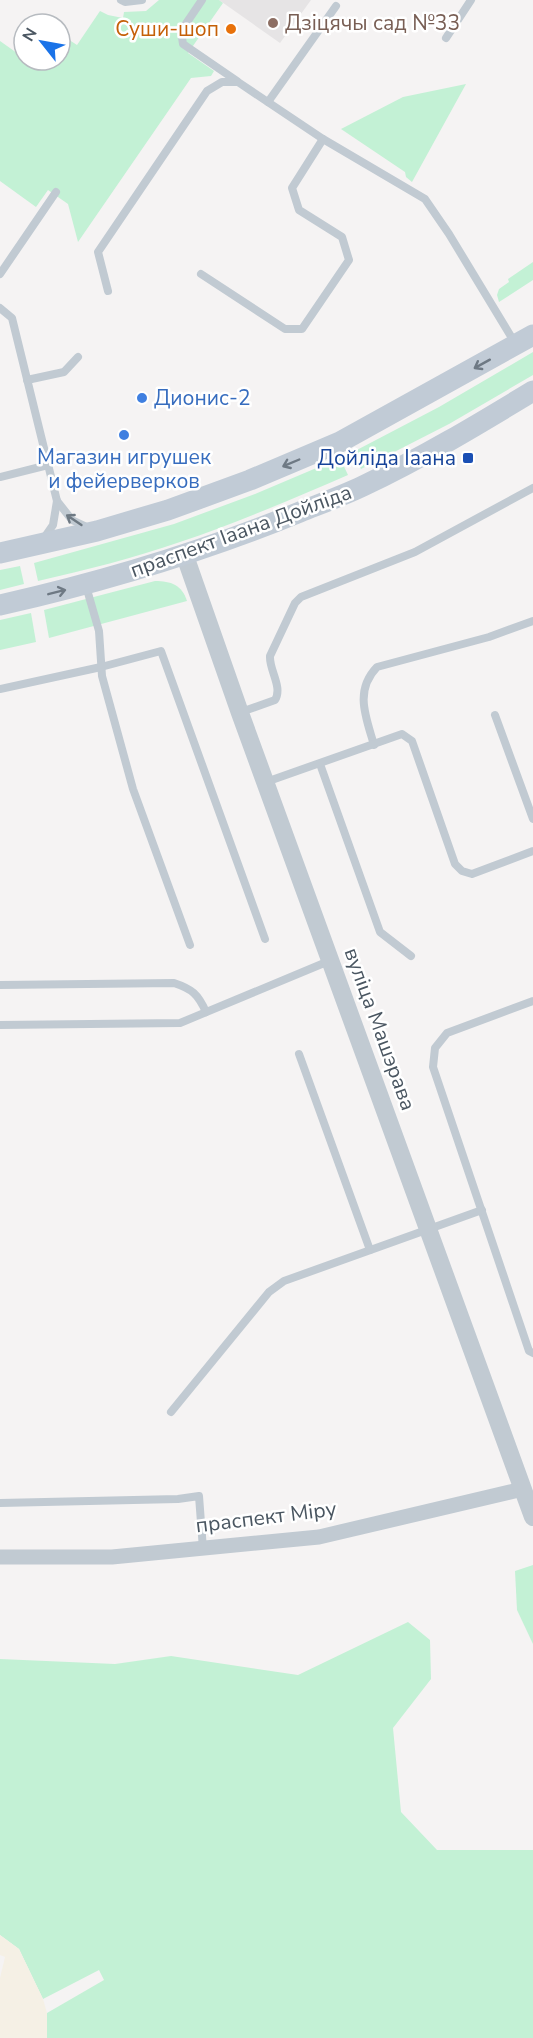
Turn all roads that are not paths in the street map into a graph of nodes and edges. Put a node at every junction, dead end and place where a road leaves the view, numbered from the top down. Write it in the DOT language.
graph roads {
  1 [pos="121,0"];
  2 [pos="142,0"];
  3 [pos="202,0"];
  4 [pos="471,0"];
  5 [pos="336,6"];
  6 [pos="446,38"];
  7 [pos="238,82"];
  8 [pos="268,102"];
  9 [pos="323,139"];
  10 [pos="56,192"];
  11 [pos="0,274"];
  12 [pos="201,274"];
  13 [pos="108,291"];
  14 [pos="0,308"];
  15 [pos="525,340"];
  16 [pos="78,357"];
  17 [pos="27,380"];
  18 [pos="533,390"];
  19 [pos="48,465"];
  20 [pos="0,477"];
  21 [pos="533,488"];
  22 [pos="57,501"];
  23 [pos="97,531"];
  24 [pos="37,545"];
  25 [pos="0,553"];
  26 [pos="185,556"];
  27 [pos="86,585"];
  28 [pos="0,605"];
  29 [pos="533,621"];
  30 [pos="101,667"];
  31 [pos="0,689"];
  32 [pos="240,712"];
  33 [pos="495,715"];
  34 [pos="374,745"];
  35 [pos="320,764"];
  36 [pos="266,782"];
  37 [pos="533,819"];
  38 [pos="533,851"];
  39 [pos="265,939"];
  40 [pos="190,945"];
  41 [pos="411,956"];
  42 [pos="331,961"];
  43 [pos="0,985"];
  44 [pos="533,1001"];
  45 [pos="206,1012"];
  46 [pos="0,1025"];
  47 [pos="299,1054"];
  48 [pos="482,1210"];
  49 [pos="428,1228"];
  50 [pos="370,1250"];
  51 [pos="533,1353"];
  52 [pos="171,1412"];
  53 [pos="528,1487"];
  54 [pos="0,1503"];
  55 [pos="533,1517"];
  56 [pos="203,1549"];
  57 [pos="0,1557"];
  1 -- 2 [label="lane"];
  3 -- 7 [label="lane"];
  4 -- 6 [label="lane"];
  5 -- 8 [label="lane"];
  7 -- 8 [label="lane"];
  7 -- 13 [label="lane"];
  8 -- 9 [label="lane"];
  9 -- 12 [label="lane"];
  9 -- 15 [label="lane"];
  10 -- 11 [label="lane"];
  14 -- 17 [label="lane"];
  15 -- 23 [label="main road, one-way"];
  16 -- 17 [label="lane"];
  17 -- 19 [label="lane"];
  18 -- 26 [label="main road, праспект Іаана Дойліда"];
  19 -- 20 [label="lane"];
  19 -- 22 [label="lane"];
  21 -- 32 [label="lane"];
  23 -- 22 [label="lane, one-way"];
  22 -- 24 [label="lane"];
  23 -- 24 [label="main road"];
  24 -- 25 [label="main road"];
  26 -- 27 [label="main road, праспект Іаана Дойліда"];
  26 -- 32 [label="street, вуліца Машэрава"];
  28 -- 27 [label="main road, праспект Іаана Дойліда, one-way"];
  27 -- 30 [label="lane"];
  29 -- 34 [label="lane"];
  30 -- 31 [label="lane"];
  30 -- 39 [label="lane"];
  30 -- 40 [label="lane"];
  32 -- 36 [label="street, вуліца Машэрава"];
  33 -- 37 [label="lane"];
  34 -- 35 [label="lane"];
  34 -- 38 [label="lane"];
  35 -- 36 [label="lane"];
  35 -- 41 [label="lane"];
  36 -- 42 [label="street, вуліца Машэрава"];
  42 -- 45 [label="lane"];
  42 -- 49 [label="street, вуліца Машэрава"];
  43 -- 45 [label="lane"];
  44 -- 48 [label="lane"];
  45 -- 46 [label="lane"];
  47 -- 50 [label="lane"];
  48 -- 49 [label="lane"];
  48 -- 51 [label="lane"];
  49 -- 50 [label="lane"];
  49 -- 53 [label="street, вуліца Машэрава"];
  50 -- 52 [label="lane"];
  53 -- 55 [label="street, вуліца Машэрава"];
  53 -- 56 [label="street, праспект Міру"];
  54 -- 56 [label="lane"];
  56 -- 57 [label="street, праспект Міру"];
}
